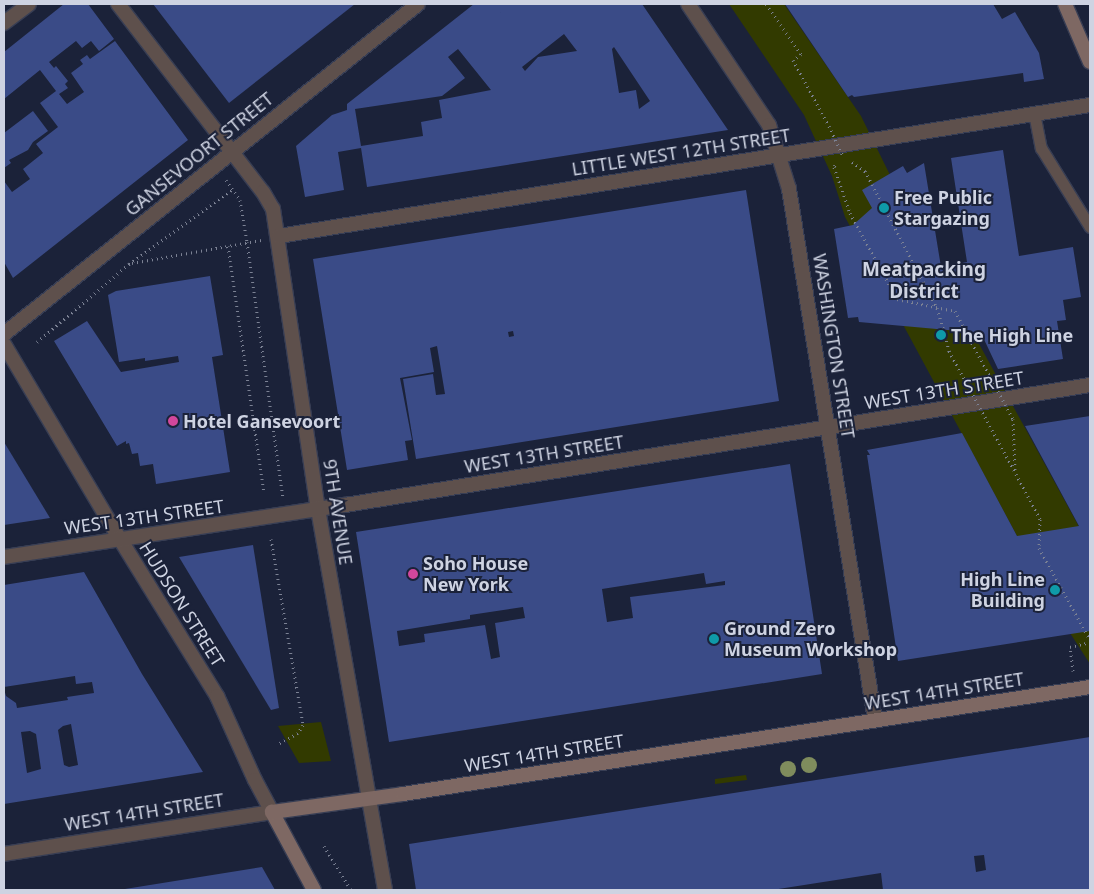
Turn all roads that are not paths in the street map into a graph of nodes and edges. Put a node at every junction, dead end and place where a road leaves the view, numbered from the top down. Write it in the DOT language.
graph roads {
  1 [pos="29,4"];
  2 [pos="118,4"];
  3 [pos="418,4"];
  4 [pos="688,4"];
  5 [pos="1065,4"];
  6 [pos="4,23"];
  7 [pos="1090,62"];
  8 [pos="1090,105"];
  9 [pos="1034,113"];
  10 [pos="231,152"];
  11 [pos="780,155"];
  12 [pos="1090,227"];
  13 [pos="279,236"];
  14 [pos="4,334"];
  15 [pos="4,344"];
  16 [pos="1090,385"];
  17 [pos="828,428"];
  18 [pos="318,509"];
  19 [pos="120,539"];
  20 [pos="4,557"];
  21 [pos="1090,687"];
  22 [pos="875,720"];
  23 [pos="369,799"];
  24 [pos="272,812"];
  25 [pos="4,854"];
  26 [pos="314,890"];
  27 [pos="385,890"];
  1 -- 6 [label="street"];
  2 -- 10 [label="street, 9TH AVENUE"];
  3 -- 10 [label="street, GANSEVOORT STREET"];
  4 -- 11 [label="street, WASHINGTON STREET"];
  5 -- 7 [label="main road"];
  8 -- 9 [label="street, LITTLE WEST 12TH STREET"];
  9 -- 11 [label="street, LITTLE WEST 12TH STREET"];
  9 -- 12 [label="lane"];
  10 -- 13 [label="street, 9TH AVENUE"];
  10 -- 14 [label="street, GANSEVOORT STREET"];
  11 -- 13 [label="street, LITTLE WEST 12TH STREET"];
  11 -- 17 [label="street, WASHINGTON STREET"];
  13 -- 18 [label="street, 9TH AVENUE"];
  15 -- 19 [label="street, HUDSON STREET"];
  16 -- 17 [label="street, WEST 13TH STREET"];
  17 -- 18 [label="street, WEST 13TH STREET"];
  17 -- 22 [label="street, WASHINGTON STREET"];
  18 -- 19 [label="street, WEST 13TH STREET"];
  18 -- 23 [label="street, 9TH AVENUE"];
  19 -- 20 [label="street, WEST 13TH STREET"];
  19 -- 24 [label="street, HUDSON STREET"];
  21 -- 22 [label="main road, WEST 14TH STREET"];
  22 -- 23 [label="main road, WEST 14TH STREET"];
  23 -- 24 [label="main road, WEST 14TH STREET"];
  23 -- 27 [label="street, 9TH AVENUE"];
  24 -- 25 [label="street, WEST 14TH STREET"];
  24 -- 26 [label="main road"];
}
